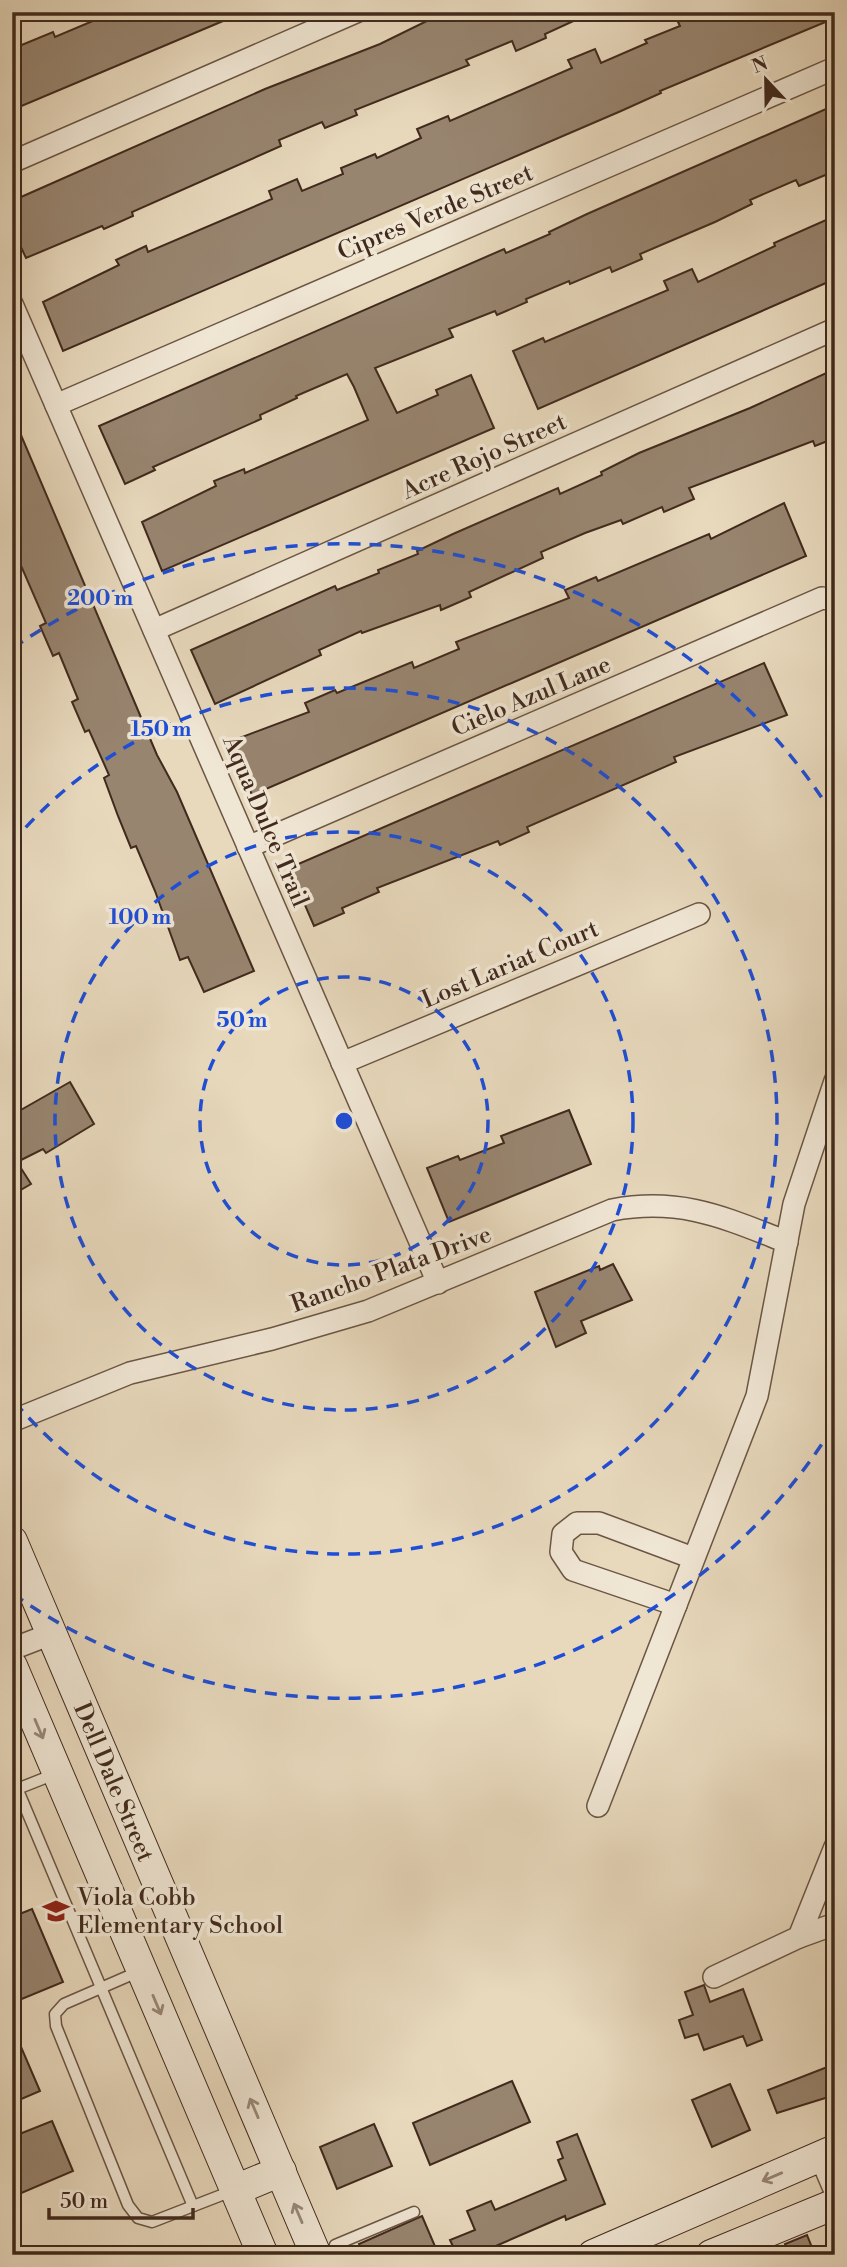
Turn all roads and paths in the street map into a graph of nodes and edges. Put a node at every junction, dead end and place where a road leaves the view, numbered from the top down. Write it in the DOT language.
graph roads {
  1 [pos="356,12"];
  2 [pos="835,68"];
  3 [pos="12,162"];
  4 [pos="12,304"];
  5 [pos="835,330"];
  6 [pos="56,405"];
  7 [pos="835,600"];
  8 [pos="154,630"];
  9 [pos="248,847"];
  10 [pos="699,914"];
  11 [pos="342,1063"];
  12 [pos="835,1081"];
  13 [pos="787,1242"];
  14 [pos="438,1283"];
  15 [pos="12,1421"];
  16 [pos="12,1541"];
  17 [pos="692,1558"];
  18 [pos="676,1605"];
  19 [pos="51,1634"];
  20 [pos="12,1649"];
  21 [pos="12,1666"];
  22 [pos="58,1772"];
  23 [pos="12,1776"];
  24 [pos="15,1790"];
  25 [pos="598,1806"];
  26 [pos="835,1847"];
  27 [pos="835,1924"];
  28 [pos="799,1937"];
  29 [pos="186,1951"];
  30 [pos="142,1970"];
  31 [pos="714,1977"];
  32 [pos="102,1987"];
  33 [pos="827,2153"];
  34 [pos="281,2171"];
  35 [pos="235,2190"];
  36 [pos="835,2191"];
  37 [pos="835,2204"];
  38 [pos="193,2206"];
  39 [pos="414,2212"];
  40 [pos="262,2255"];
  41 [pos="316,2255"];
  42 [pos="339,2255"];
  43 [pos="593,2255"];
  44 [pos="711,2255"];
  1 -- 3 [label="street"];
  2 -- 6 [label="street, Cipres Verde Street"];
  4 -- 6 [label="street, Aqua Dulce Trail"];
  5 -- 8 [label="street, Acre Rojo Street"];
  6 -- 8 [label="street, Aqua Dulce Trail"];
  7 -- 9 [label="street, Cielo Azul Lane"];
  8 -- 9 [label="street, Aqua Dulce Trail"];
  9 -- 11 [label="street, Aqua Dulce Trail"];
  10 -- 11 [label="street, Lost Lariat Court"];
  11 -- 14 [label="street, Aqua Dulce Trail"];
  12 -- 13 [label="street"];
  13 -- 14 [label="street, Rancho Plata Drive"];
  13 -- 17 [label="street"];
  14 -- 15 [label="street, Rancho Plata Drive"];
  16 -- 19 [label="main road, Dell Dale Street"];
  17 -- 18 [label="street"];
  17 -- 18 [label="street"];
  18 -- 25 [label="street"];
  19 -- 20 [label="street"];
  19 -- 29 [label="main road, Dell Dale Street"];
  21 -- 22 [label="main road, Dell Dale Street, one-way"];
  22 -- 24 [label="lane"];
  22 -- 30 [label="main road, Dell Dale Street"];
  23 -- 24 [label="lane"];
  24 -- 32 [label="lane"];
  26 -- 28 [label="street"];
  27 -- 28 [label="street"];
  28 -- 31 [label="street"];
  29 -- 30 [label="main road"];
  34 -- 29 [label="main road, Dell Dale Street, one-way"];
  30 -- 32 [label="lane"];
  30 -- 35 [label="main road, Dell Dale Street, one-way"];
  32 -- 38 [label="lane"];
  32 -- 38 [label="lane"];
  33 -- 36 [label="street"];
  33 -- 43 [label="main road, one-way"];
  34 -- 35 [label="main road"];
  41 -- 34 [label="main road, Dell Dale Street, one-way"];
  35 -- 38 [label="lane"];
  35 -- 40 [label="main road, Dell Dale Street"];
  37 -- 44 [label="main road"];
  39 -- 42 [label="lane"];
}
